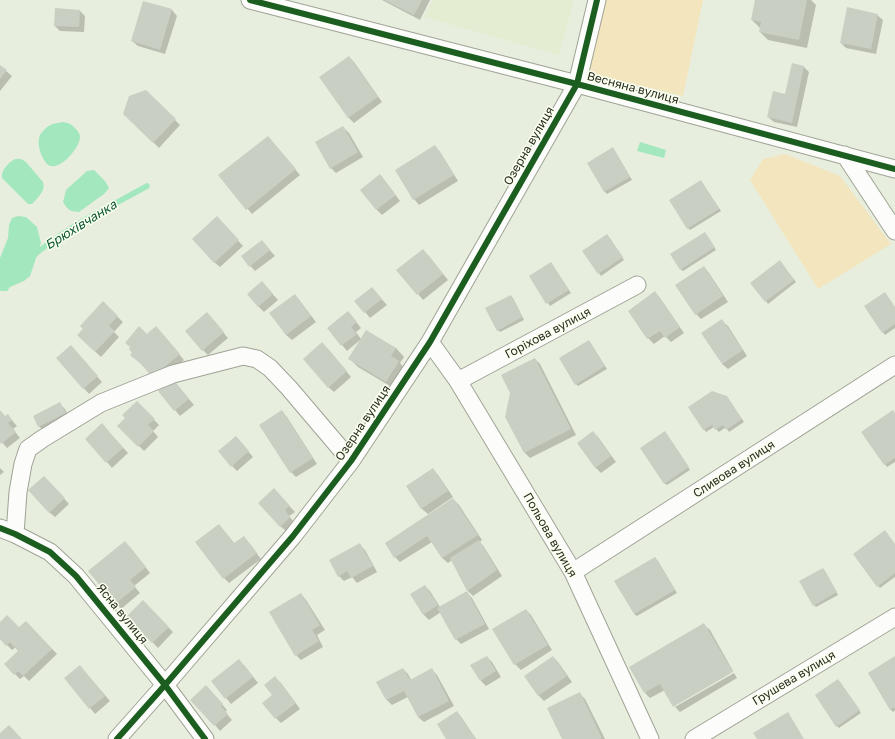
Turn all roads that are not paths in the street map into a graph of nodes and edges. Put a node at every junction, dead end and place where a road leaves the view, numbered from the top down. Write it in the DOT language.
graph roads {
  1 [pos="250,0"];
  2 [pos="597,0"];
  3 [pos="577,84"];
  4 [pos="845,155"];
  5 [pos="895,169"];
  6 [pos="895,231"];
  7 [pos="637,285"];
  8 [pos="430,342"];
  9 [pos="895,365"];
  10 [pos="458,381"];
  11 [pos="351,461"];
  12 [pos="7,531"];
  13 [pos="573,572"];
  14 [pos="895,617"];
  15 [pos="165,685"];
  16 [pos="117,739"];
  17 [pos="205,739"];
  18 [pos="650,739"];
  19 [pos="694,739"];
  1 -- 3 [label="street, Весняна вулиця"];
  2 -- 3 [label="street, Озерна вулиця"];
  3 -- 4 [label="street, Весняна вулиця"];
  3 -- 8 [label="street, Озерна вулиця"];
  4 -- 5 [label="street, Весняна вулиця"];
  4 -- 6 [label="street"];
  7 -- 10 [label="street, Горіхова вулиця"];
  8 -- 10 [label="street, Польова вулиця"];
  8 -- 11 [label="street, Озерна вулиця"];
  9 -- 13 [label="street, Сливова вулиця"];
  10 -- 13 [label="street, Польова вулиця"];
  11 -- 12 [label="street"];
  11 -- 15 [label="street, Озерна вулиця"];
  12 -- 15 [label="street, Ясна вулиця"];
  13 -- 18 [label="street, Польова вулиця"];
  14 -- 19 [label="street, Грушева вулиця"];
  15 -- 16 [label="street, Озерна вулиця"];
  15 -- 17 [label="street, Ясна вулиця"];
}
